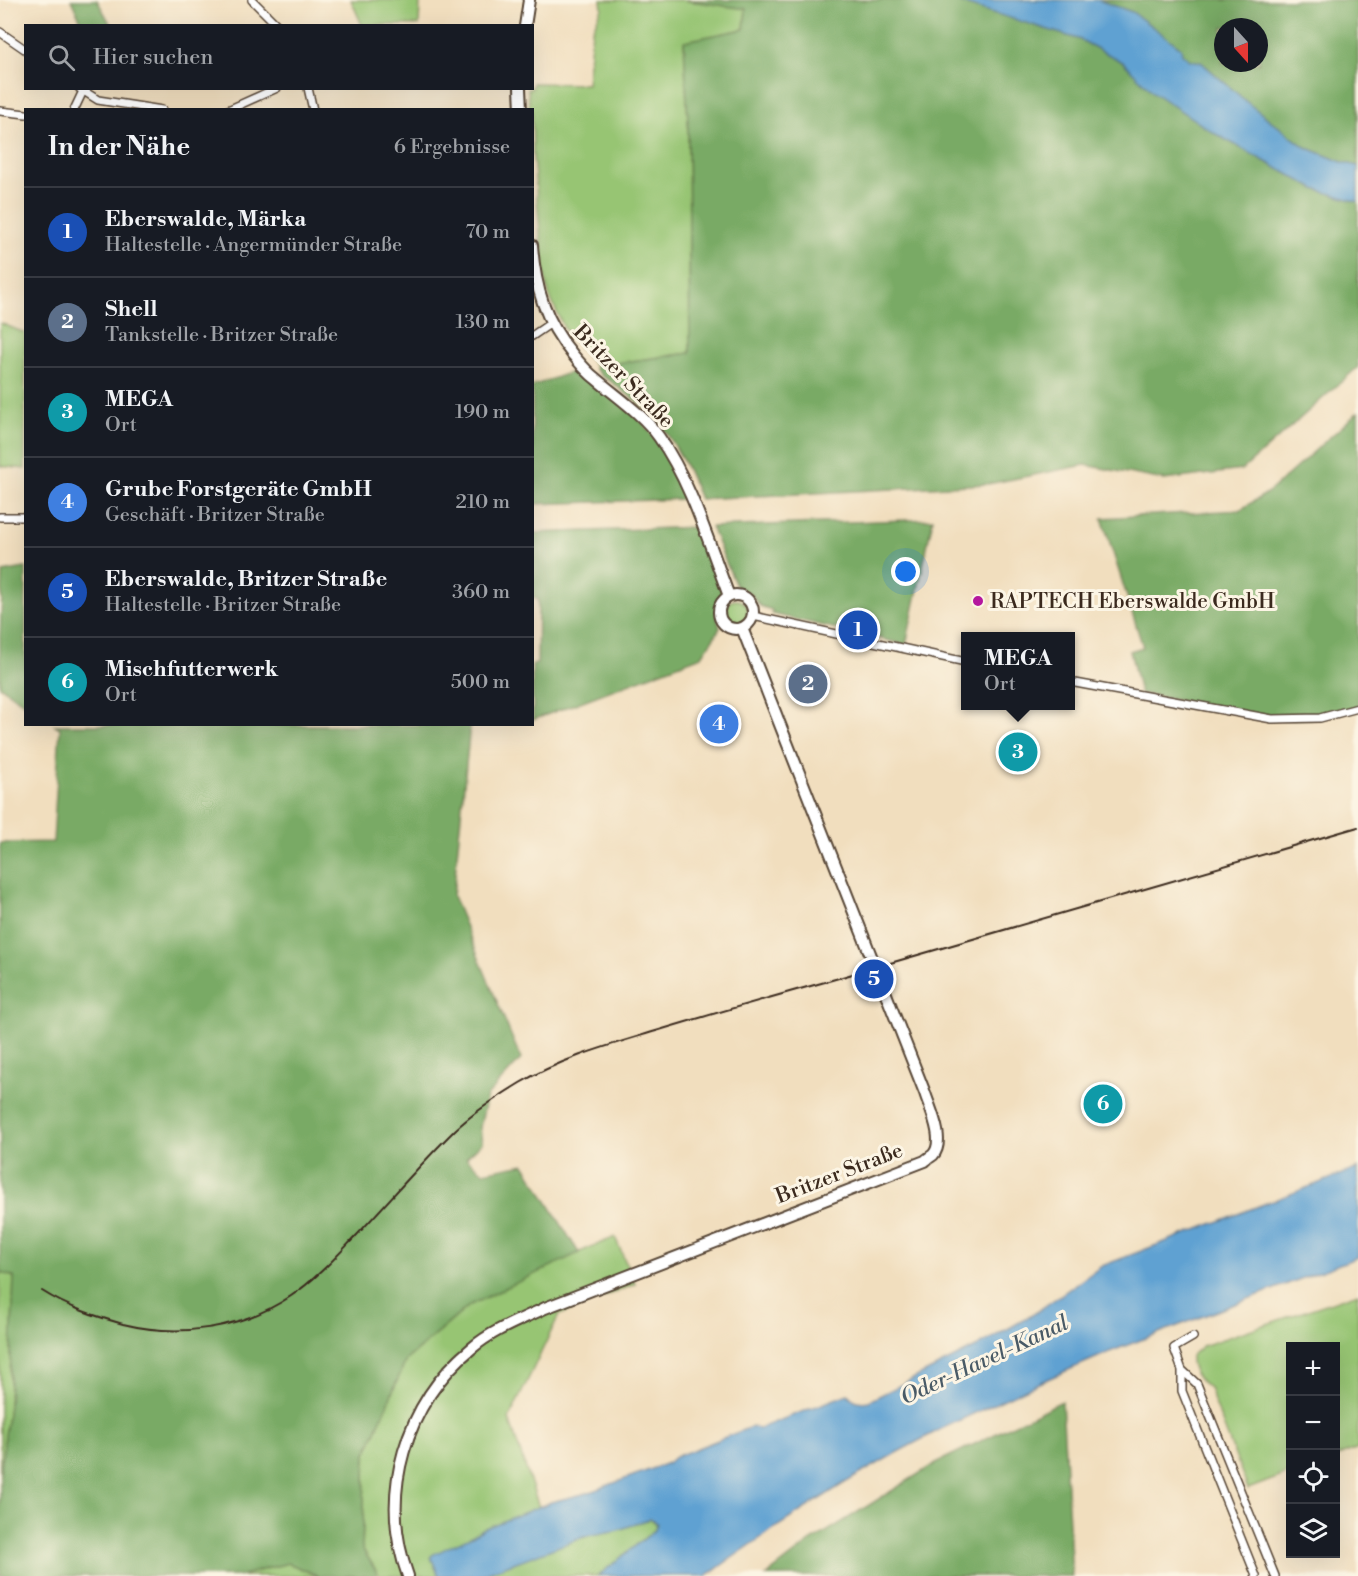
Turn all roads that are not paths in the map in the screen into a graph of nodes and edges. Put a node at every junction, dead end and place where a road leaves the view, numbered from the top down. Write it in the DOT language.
graph roads {
  1 [pos="252,0"];
  2 [pos="529,0"];
  3 [pos="276,24"];
  4 [pos="525,24"];
  5 [pos="0,32"];
  6 [pos="24,49"];
  7 [pos="81,90"];
  8 [pos="273,90"];
  9 [pos="308,90"];
  10 [pos="520,90"];
  11 [pos="75,108"];
  12 [pos="149,108"];
  13 [pos="232,108"];
  14 [pos="313,108"];
  15 [pos="521,108"];
  16 [pos="0,111"];
  17 [pos="24,114"];
  18 [pos="534,262"];
  19 [pos="551,322"];
  20 [pos="534,335"];
  21 [pos="0,517"];
  22 [pos="24,517"];
  23 [pos="729,596"];
  24 [pos="753,616"];
  25 [pos="742,628"];
  26 [pos="961,661"];
  27 [pos="1075,683"];
  28 [pos="1358,708"];
  29 [pos="1193,1337"];
  30 [pos="1182,1370"];
  31 [pos="1197,1384"];
  32 [pos="1182,1391"];
  33 [pos="408,1576"];
  34 [pos="1256,1576"];
  35 [pos="1275,1576"];
  1 -- 3 [label="street"];
  2 -- 4 [label="main road"];
  5 -- 6 [label="street"];
  7 -- 11 [label="street"];
  7 -- 12 [label="street"];
  8 -- 13 [label="street"];
  9 -- 14 [label="street"];
  10 -- 15 [label="main road"];
  16 -- 17 [label="street"];
  18 -- 19 [label="main road, Britzer Straße"];
  19 -- 20 [label="street"];
  19 -- 23 [label="main road, Britzer Straße"];
  21 -- 22 [label="street"];
  23 -- 24 [label="main road"];
  23 -- 25 [label="main road"];
  24 -- 25 [label="main road"];
  24 -- 26 [label="street"];
  25 -- 33 [label="main road, Britzer Straße"];
  27 -- 28 [label="street"];
  29 -- 30 [label="street"];
  30 -- 31 [label="street"];
  30 -- 32 [label="street"];
  31 -- 32 [label="street"];
  31 -- 35 [label="street"];
  32 -- 34 [label="street"];
}
